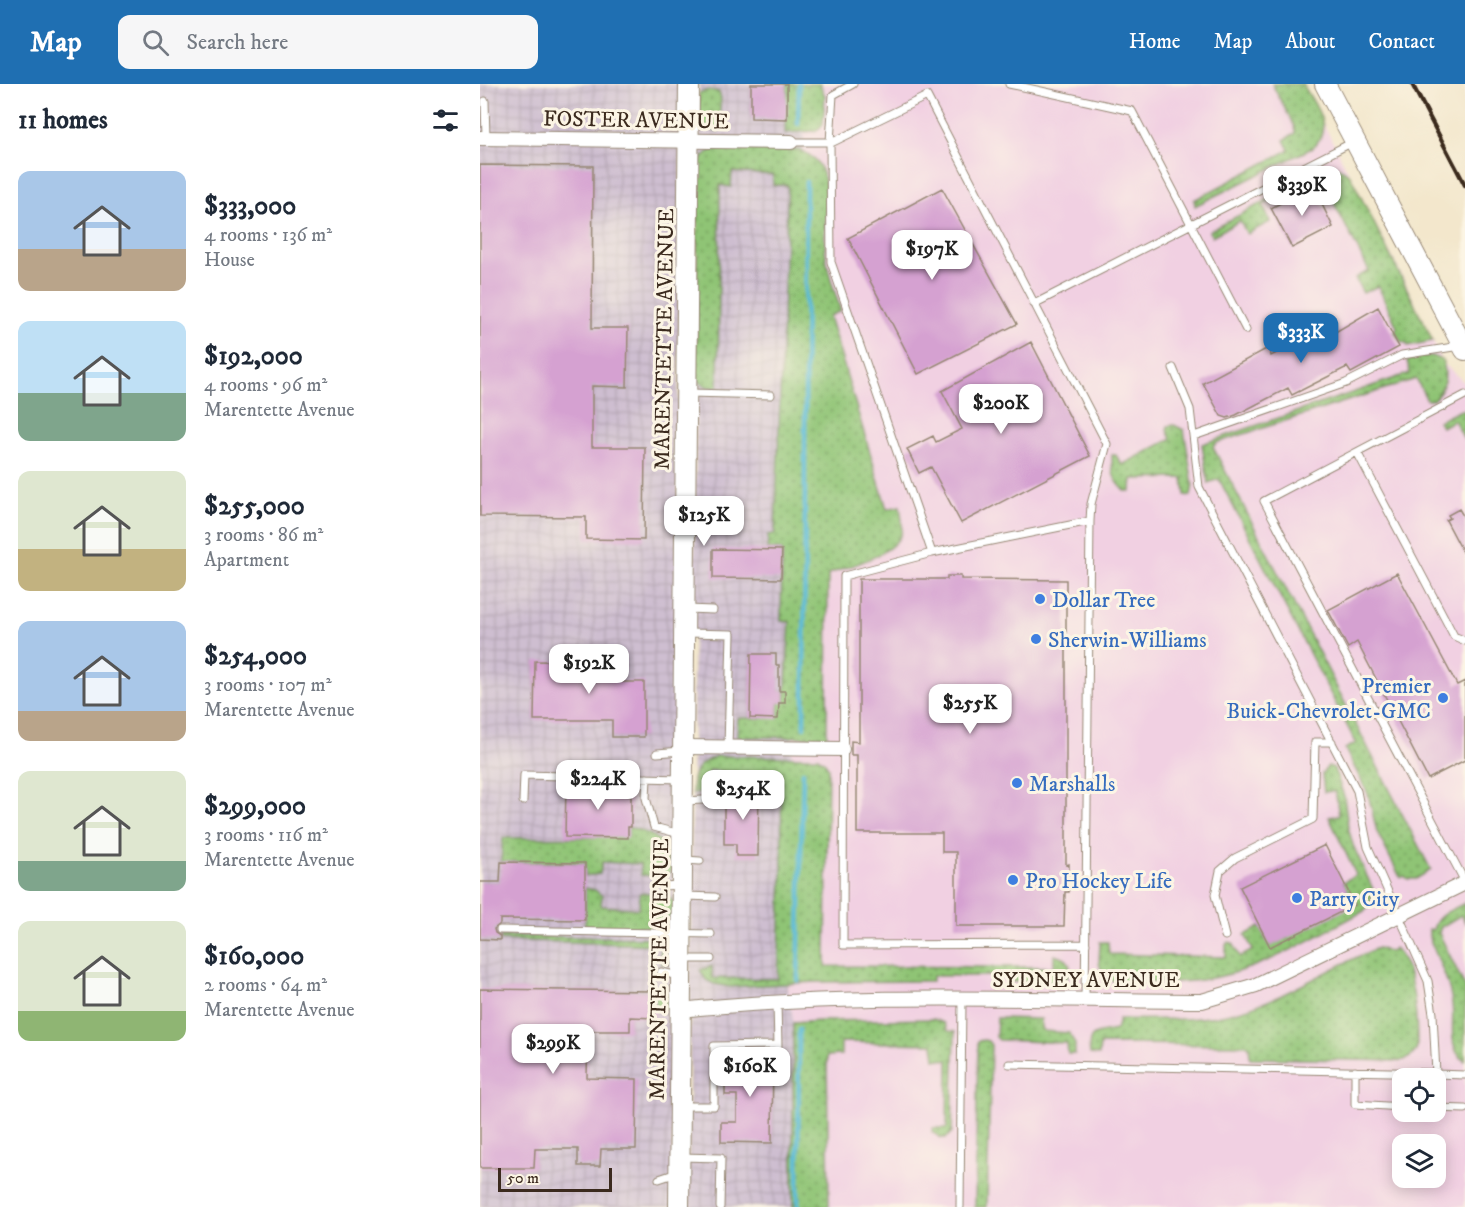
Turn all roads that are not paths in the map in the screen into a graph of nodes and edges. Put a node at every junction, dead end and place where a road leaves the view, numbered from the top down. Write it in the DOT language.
graph roads {
  1 [pos="689,84"];
  2 [pos="853,84"];
  3 [pos="1009,84"];
  4 [pos="1325,84"];
  5 [pos="486,101"];
  6 [pos="483,138"];
  7 [pos="689,141"];
  8 [pos="1355,141"];
  9 [pos="791,142"];
  10 [pos="830,142"];
  11 [pos="1191,224"];
  12 [pos="1034,304"];
  13 [pos="1246,330"];
  14 [pos="1464,348"];
  15 [pos="1173,368"];
  16 [pos="687,393"];
  17 [pos="771,395"];
  18 [pos="1465,395"];
  19 [pos="1194,436"];
  20 [pos="1357,452"];
  21 [pos="1090,521"];
  22 [pos="932,553"];
  23 [pos="685,609"];
  24 [pos="713,610"];
  25 [pos="685,633"];
  26 [pos="1465,641"];
  27 [pos="1332,742"];
  28 [pos="728,747"];
  29 [pos="684,749"];
  30 [pos="842,749"];
  31 [pos="657,753"];
  32 [pos="647,778"];
  33 [pos="683,779"];
  34 [pos="704,800"];
  35 [pos="523,801"];
  36 [pos="683,802"];
  37 [pos="683,835"];
  38 [pos="1465,882"];
  39 [pos="676,889"];
  40 [pos="715,897"];
  41 [pos="1399,916"];
  42 [pos="500,930"];
  43 [pos="682,933"];
  44 [pos="711,934"];
  45 [pos="1225,936"];
  46 [pos="1086,944"];
  47 [pos="711,959"];
  48 [pos="682,968"];
  49 [pos="661,972"];
  50 [pos="962,999"];
  51 [pos="1085,1000"];
  52 [pos="777,1003"];
  53 [pos="681,1010"];
  54 [pos="1009,1064"];
  55 [pos="1436,1068"];
  56 [pos="1355,1071"];
  57 [pos="1392,1072"];
  58 [pos="1446,1074"];
  59 [pos="1465,1075"];
  60 [pos="680,1106"];
  61 [pos="1392,1106"];
  62 [pos="1446,1108"];
  63 [pos="1465,1109"];
  64 [pos="680,1164"];
  65 [pos="659,1179"];
  66 [pos="679,1207"];
  67 [pos="720,1207"];
  68 [pos="960,1207"];
  1 -- 7 [label="street, MARENTETTE AVENUE"];
  2 -- 10 [label="lane"];
  3 -- 11 [label="lane"];
  4 -- 8 [label="street"];
  5 -- 6 [label="lane"];
  6 -- 7 [label="street, FOSTER AVENUE"];
  7 -- 9 [label="street, FOSTER AVENUE"];
  7 -- 16 [label="street, MARENTETTE AVENUE"];
  8 -- 11 [label="lane"];
  8 -- 14 [label="street"];
  9 -- 10 [label="lane"];
  10 -- 12 [label="lane"];
  10 -- 22 [label="lane"];
  11 -- 12 [label="lane"];
  11 -- 13 [label="lane"];
  12 -- 21 [label="lane"];
  14 -- 19 [label="lane"];
  15 -- 19 [label="lane"];
  16 -- 17 [label="lane"];
  16 -- 23 [label="street, MARENTETTE AVENUE"];
  18 -- 20 [label="lane"];
  19 -- 27 [label="lane"];
  20 -- 26 [label="lane"];
  20 -- 38 [label="lane"];
  21 -- 22 [label="lane"];
  21 -- 46 [label="lane"];
  22 -- 30 [label="lane"];
  23 -- 24 [label="lane"];
  23 -- 25 [label="street, MARENTETTE AVENUE"];
  25 -- 28 [label="lane"];
  25 -- 29 [label="street, MARENTETTE AVENUE"];
  27 -- 41 [label="lane"];
  27 -- 45 [label="lane"];
  28 -- 29 [label="street"];
  28 -- 30 [label="street"];
  29 -- 31 [label="lane"];
  29 -- 33 [label="street, MARENTETTE AVENUE"];
  30 -- 46 [label="lane"];
  32 -- 33 [label="lane"];
  32 -- 35 [label="lane"];
  32 -- 37 [label="lane"];
  33 -- 36 [label="street, MARENTETTE AVENUE"];
  34 -- 36 [label="lane"];
  36 -- 37 [label="street, MARENTETTE AVENUE"];
  37 -- 39 [label="street, MARENTETTE AVENUE"];
  38 -- 41 [label="street, SYDNEY AVENUE"];
  39 -- 40 [label="lane"];
  39 -- 43 [label="street, MARENTETTE AVENUE"];
  41 -- 51 [label="street, SYDNEY AVENUE"];
  41 -- 55 [label="lane"];
  42 -- 43 [label="lane"];
  43 -- 44 [label="lane"];
  43 -- 48 [label="street, MARENTETTE AVENUE"];
  46 -- 51 [label="lane"];
  47 -- 48 [label="lane"];
  48 -- 49 [label="lane"];
  48 -- 53 [label="street, MARENTETTE AVENUE"];
  50 -- 51 [label="street, SYDNEY AVENUE"];
  50 -- 52 [label="street, SYDNEY AVENUE"];
  50 -- 68 [label="lane"];
  52 -- 53 [label="street, SYDNEY AVENUE"];
  52 -- 60 [label="lane"];
  53 -- 60 [label="street, MARENTETTE AVENUE"];
  54 -- 56 [label="lane"];
  56 -- 57 [label="lane"];
  56 -- 61 [label="lane"];
  58 -- 59 [label="lane"];
  60 -- 64 [label="street, MARENTETTE AVENUE"];
  62 -- 63 [label="lane"];
  64 -- 65 [label="lane"];
  64 -- 66 [label="street, MARENTETTE AVENUE"];
  64 -- 67 [label="lane"];
}
